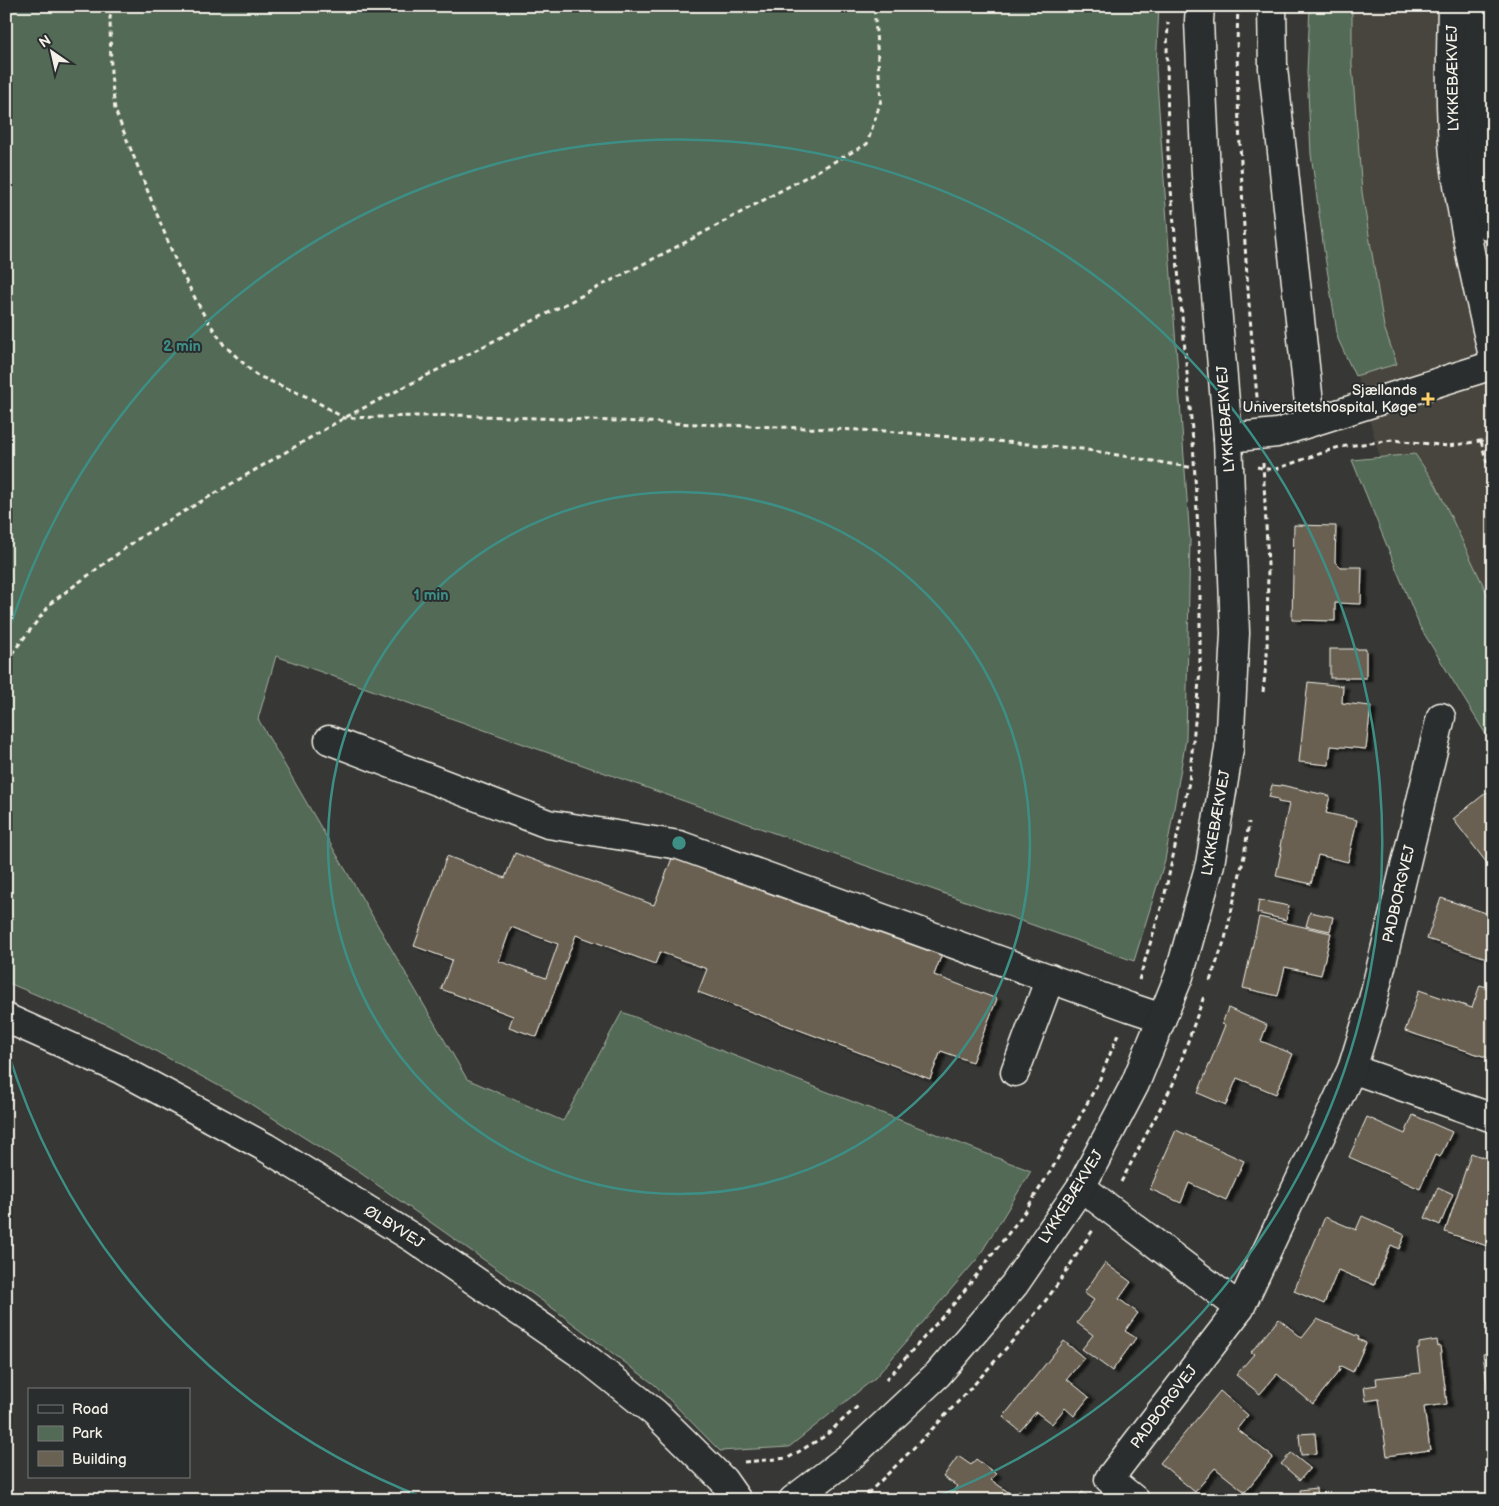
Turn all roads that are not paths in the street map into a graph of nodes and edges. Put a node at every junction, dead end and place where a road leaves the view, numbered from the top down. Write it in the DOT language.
graph roads {
  1 [pos="1200,6"];
  2 [pos="1272,6"];
  3 [pos="1452,6"];
  4 [pos="1478,6"];
  5 [pos="1493,229"];
  6 [pos="1493,356"];
  7 [pos="1493,365"];
  8 [pos="1311,422"];
  9 [pos="1229,450"];
  10 [pos="1440,717"];
  11 [pos="328,740"];
  12 [pos="1050,978"];
  13 [pos="6,1018"];
  14 [pos="1162,1018"];
  15 [pos="1352,1069"];
  16 [pos="1016,1072"];
  17 [pos="1493,1118"];
  18 [pos="1081,1187"];
  19 [pos="1240,1308"];
  20 [pos="730,1490"];
  21 [pos="793,1500"];
  22 [pos="1135,1500"];
  1 -- 9 [label="street, LYKKEBÆKVEJ"];
  2 -- 8 [label="street"];
  3 -- 6 [label="street, LYKKEBÆKVEJ"];
  4 -- 5 [label="street, LYKKEBÆKVEJ"];
  7 -- 8 [label="street"];
  8 -- 9 [label="street"];
  9 -- 14 [label="street, LYKKEBÆKVEJ"];
  10 -- 15 [label="street, PADBORGVEJ"];
  11 -- 12 [label="street"];
  12 -- 14 [label="street"];
  12 -- 16 [label="street"];
  13 -- 20 [label="street, ØLBYVEJ"];
  14 -- 18 [label="street, LYKKEBÆKVEJ"];
  15 -- 17 [label="street"];
  15 -- 19 [label="street, PADBORGVEJ"];
  18 -- 19 [label="street"];
  18 -- 21 [label="street, LYKKEBÆKVEJ"];
  19 -- 22 [label="street, PADBORGVEJ"];
}
